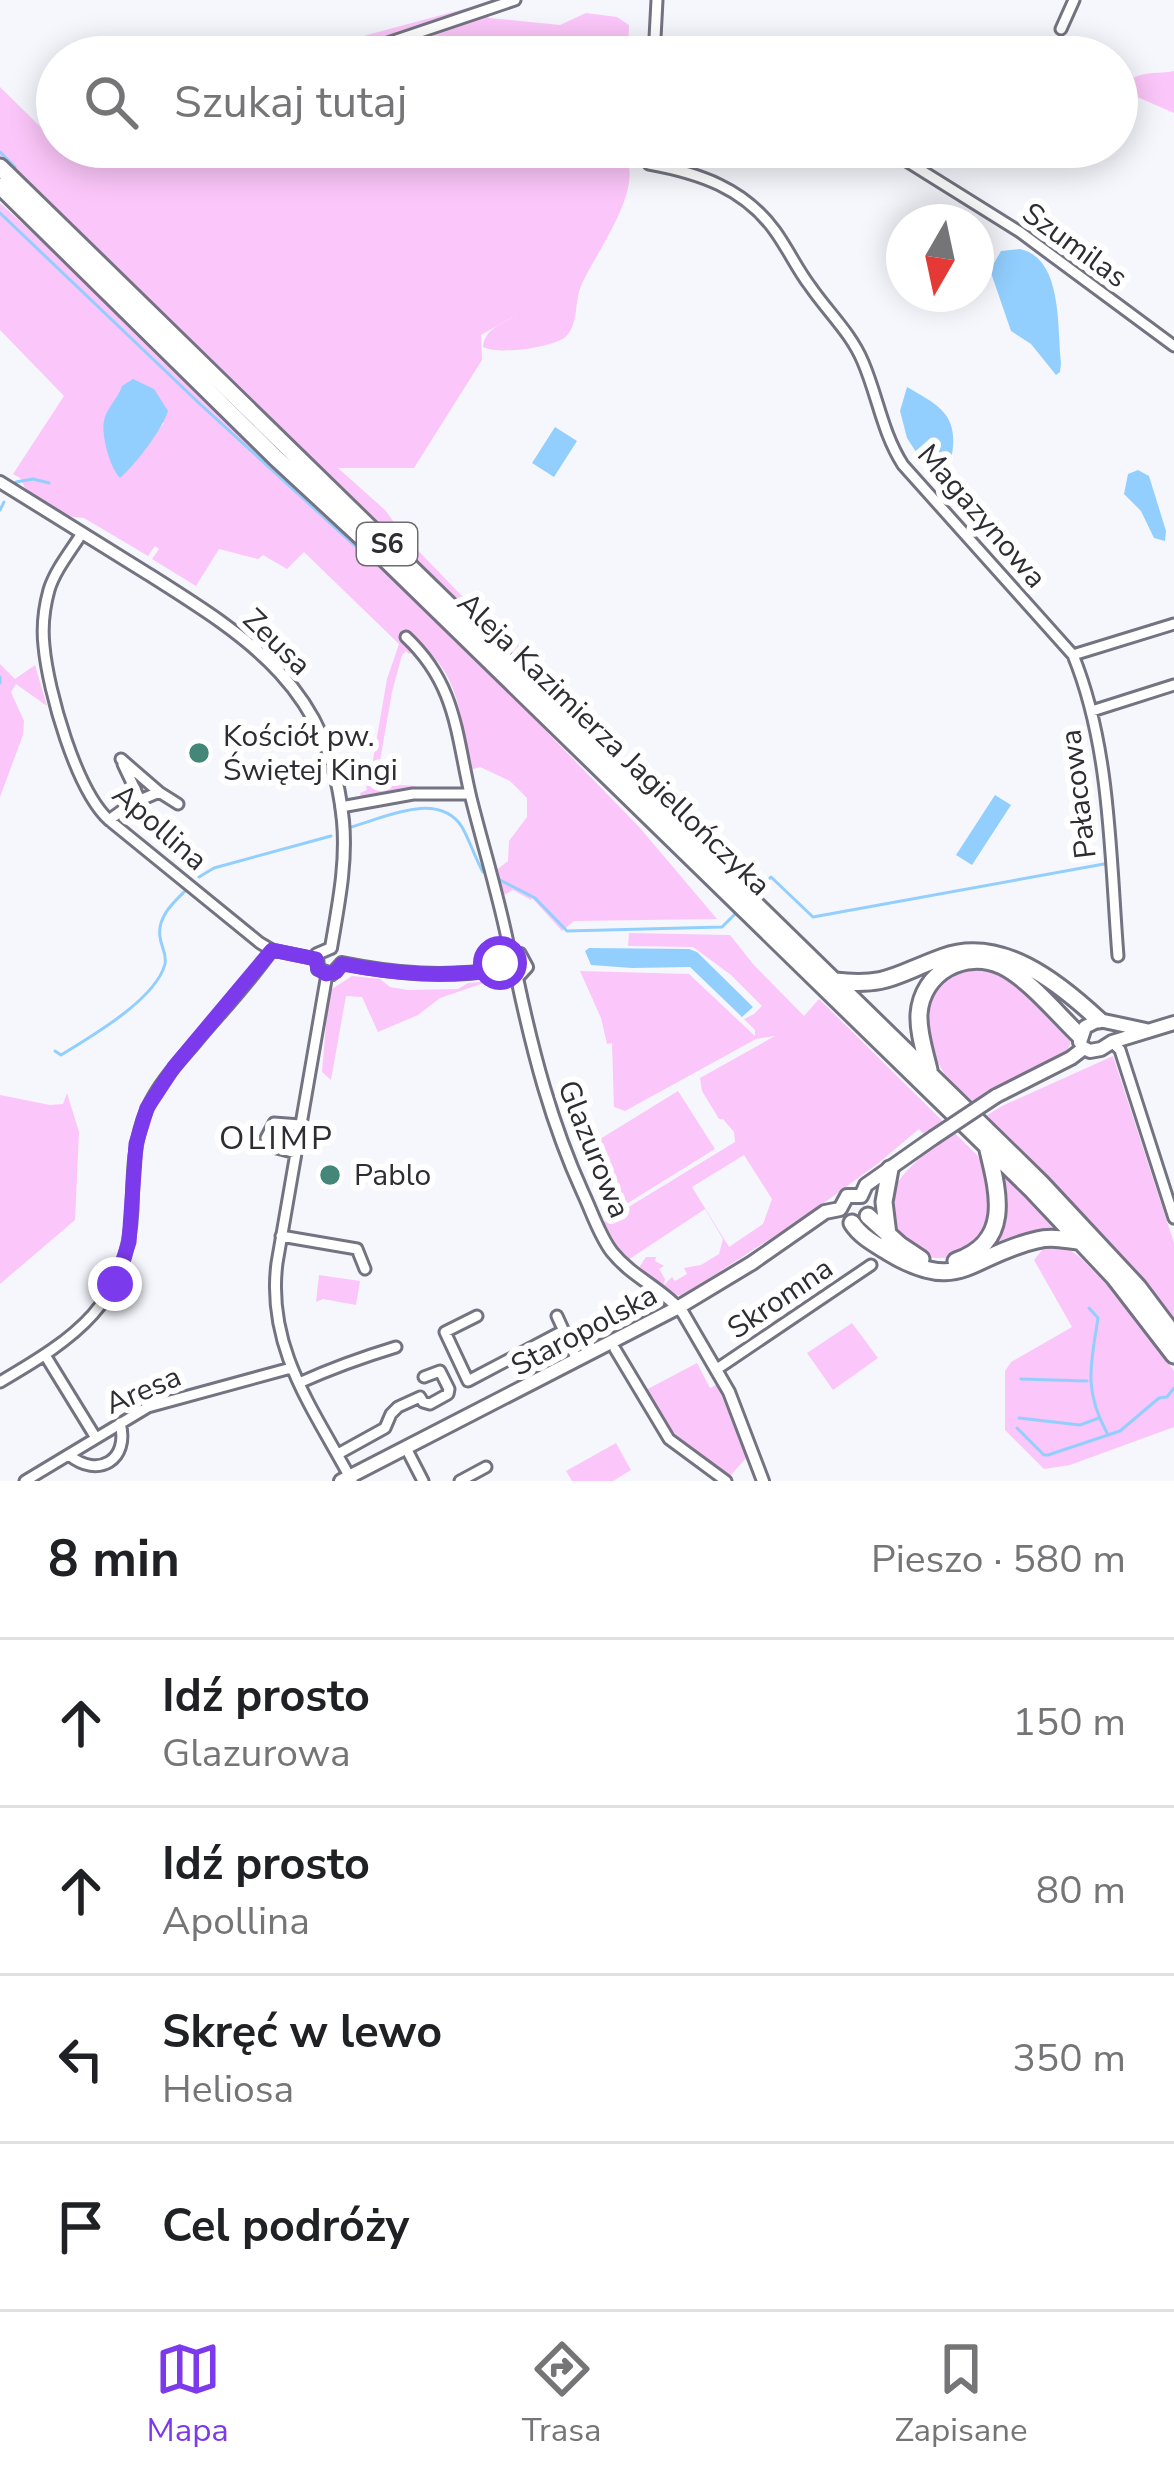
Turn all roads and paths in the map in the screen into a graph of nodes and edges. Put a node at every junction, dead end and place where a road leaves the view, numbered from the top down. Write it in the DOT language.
graph roads {
  1 [pos="515,0"];
  2 [pos="657,0"];
  3 [pos="1074,0"];
  4 [pos="1061,29"];
  5 [pos="408,36"];
  6 [pos="655,36"];
  7 [pos="0,167"];
  8 [pos="672,168"];
  9 [pos="918,168"];
  10 [pos="0,186"];
  11 [pos="1174,346"];
  12 [pos="0,482"];
  13 [pos="82,533"];
  14 [pos="1174,624"];
  15 [pos="406,637"];
  16 [pos="1073,655"];
  17 [pos="1174,686"];
  18 [pos="1092,711"];
  19 [pos="160,792"];
  20 [pos="470,794"];
  21 [pos="140,800"];
  22 [pos="178,804"];
  23 [pos="341,807"];
  24 [pos="109,820"];
  25 [pos="331,948"];
  26 [pos="272,950"];
  27 [pos="510,952"];
  28 [pos="1118,956"];
  29 [pos="316,959"];
  30 [pos="342,964"];
  31 [pos="501,969"];
  32 [pos="326,974"];
  33 [pos="517,978"];
  34 [pos="834,980"];
  35 [pos="1104,1021"];
  36 [pos="1174,1023"];
  37 [pos="1146,1030"];
  38 [pos="1082,1042"];
  39 [pos="1112,1042"];
  40 [pos="929,1073"];
  41 [pos="300,1126"];
  42 [pos="987,1147"];
  43 [pos="296,1153"];
  44 [pos="890,1169"];
  45 [pos="861,1196"];
  46 [pos="840,1209"];
  47 [pos="1174,1218"];
  48 [pos="860,1220"];
  49 [pos="888,1234"];
  50 [pos="281,1236"];
  51 [pos="1083,1242"];
  52 [pos="871,1265"];
  53 [pos="364,1269"];
  54 [pos="679,1307"];
  55 [pos="477,1316"];
  56 [pos="557,1316"];
  57 [pos="563,1330"];
  58 [pos="1174,1335"];
  59 [pos="396,1347"];
  60 [pos="615,1349"];
  61 [pos="45,1355"];
  62 [pos="1174,1355"];
  63 [pos="578,1360"];
  64 [pos="291,1368"];
  65 [pos="717,1369"];
  66 [pos="424,1377"];
  67 [pos="0,1382"];
  68 [pos="298,1383"];
  69 [pos="120,1423"];
  70 [pos="96,1438"];
  71 [pos="406,1448"];
  72 [pos="70,1454"];
  73 [pos="338,1454"];
  74 [pos="486,1467"];
  75 [pos="348,1480"];
  76 [pos="25,1481"];
  77 [pos="423,1481"];
  78 [pos="460,1481"];
  79 [pos="726,1481"];
  80 [pos="763,1481"];
  1 -- 5 [label="street"];
  2 -- 6 [label="street"];
  3 -- 4 [label="street"];
  7 -- 34 [label="highway, Aleja Kazimierza Jagiellończyka / S6"];
  8 -- 16 [label="street, Magazynowa"];
  9 -- 11 [label="street, Szumilas"];
  10 -- 42 [label="highway, Aleja Kazimierza Jagiellończyka / S6"];
  12 -- 13 [label="street, Zeusa"];
  13 -- 23 [label="street, Zeusa"];
  13 -- 24 [label="street, Apollina"];
  14 -- 16 [label="street"];
  15 -- 20 [label="street"];
  16 -- 18 [label="street, Magazynowa"];
  17 -- 18 [label="street, Pałacowa"];
  18 -- 28 [label="street, Pałacowa"];
  19 -- 21 [label="street"];
  19 -- 21 [label="street"];
  19 -- 22 [label="street"];
  20 -- 23 [label="street"];
  20 -- 27 [label="street"];
  21 -- 24 [label="street"];
  23 -- 25 [label="street, Zeusa"];
  24 -- 26 [label="street, Apollina"];
  25 -- 29 [label="street"];
  25 -- 30 [label="street"];
  26 -- 29 [label="street, Apollina"];
  26 -- 61 [label="street"];
  27 -- 31 [label="street"];
  27 -- 33 [label="street"];
  29 -- 32 [label="street"];
  30 -- 31 [label="street"];
  30 -- 32 [label="street"];
  31 -- 33 [label="street"];
  32 -- 41 [label="street"];
  33 -- 54 [label="street, Glazurowa"];
  34 -- 35 [label="highway"];
  34 -- 40 [label="highway, Aleja Kazimierza Jagiellończyka / S6"];
  35 -- 37 [label="main road"];
  35 -- 38 [label="main road"];
  35 -- 39 [label="main road"];
  36 -- 37 [label="main road"];
  37 -- 39 [label="main road"];
  38 -- 39 [label="main road"];
  38 -- 40 [label="highway"];
  38 -- 44 [label="main road, Staropolska, bridge"];
  39 -- 47 [label="street"];
  40 -- 58 [label="highway, Aleja Kazimierza Jagiellończyka / S6"];
  41 -- 43 [label="street"];
  41 -- 43 [label="street"];
  42 -- 49 [label="highway"];
  42 -- 51 [label="highway, Aleja Kazimierza Jagiellończyka / S6"];
  43 -- 50 [label="street"];
  44 -- 45 [label="main road, Staropolska"];
  44 -- 49 [label="highway"];
  45 -- 46 [label="main road, Staropolska"];
  45 -- 48 [label="main road"];
  46 -- 48 [label="main road"];
  46 -- 54 [label="main road, Staropolska"];
  48 -- 49 [label="highway"];
  48 -- 51 [label="highway"];
  50 -- 53 [label="street"];
  50 -- 64 [label="street"];
  51 -- 62 [label="highway, Aleja Kazimierza Jagiellończyka / S6"];
  52 -- 65 [label="street, Skromna"];
  54 -- 63 [label="main road, Staropolska"];
  54 -- 65 [label="street"];
  55 -- 57 [label="street"];
  56 -- 57 [label="street"];
  57 -- 63 [label="street"];
  59 -- 68 [label="street"];
  60 -- 79 [label="street"];
  61 -- 67 [label="street"];
  61 -- 70 [label="street"];
  63 -- 71 [label="main road, Staropolska"];
  64 -- 68 [label="street"];
  64 -- 69 [label="street, Aresa"];
  65 -- 80 [label="street"];
  66 -- 73 [label="street"];
  68 -- 73 [label="street"];
  69 -- 70 [label="street, Aresa"];
  69 -- 72 [label="street"];
  70 -- 72 [label="street, Aresa"];
  71 -- 75 [label="main road, Staropolska"];
  71 -- 77 [label="street"];
  72 -- 76 [label="street, Aresa"];
  73 -- 75 [label="street"];
  74 -- 78 [label="street"];
}
